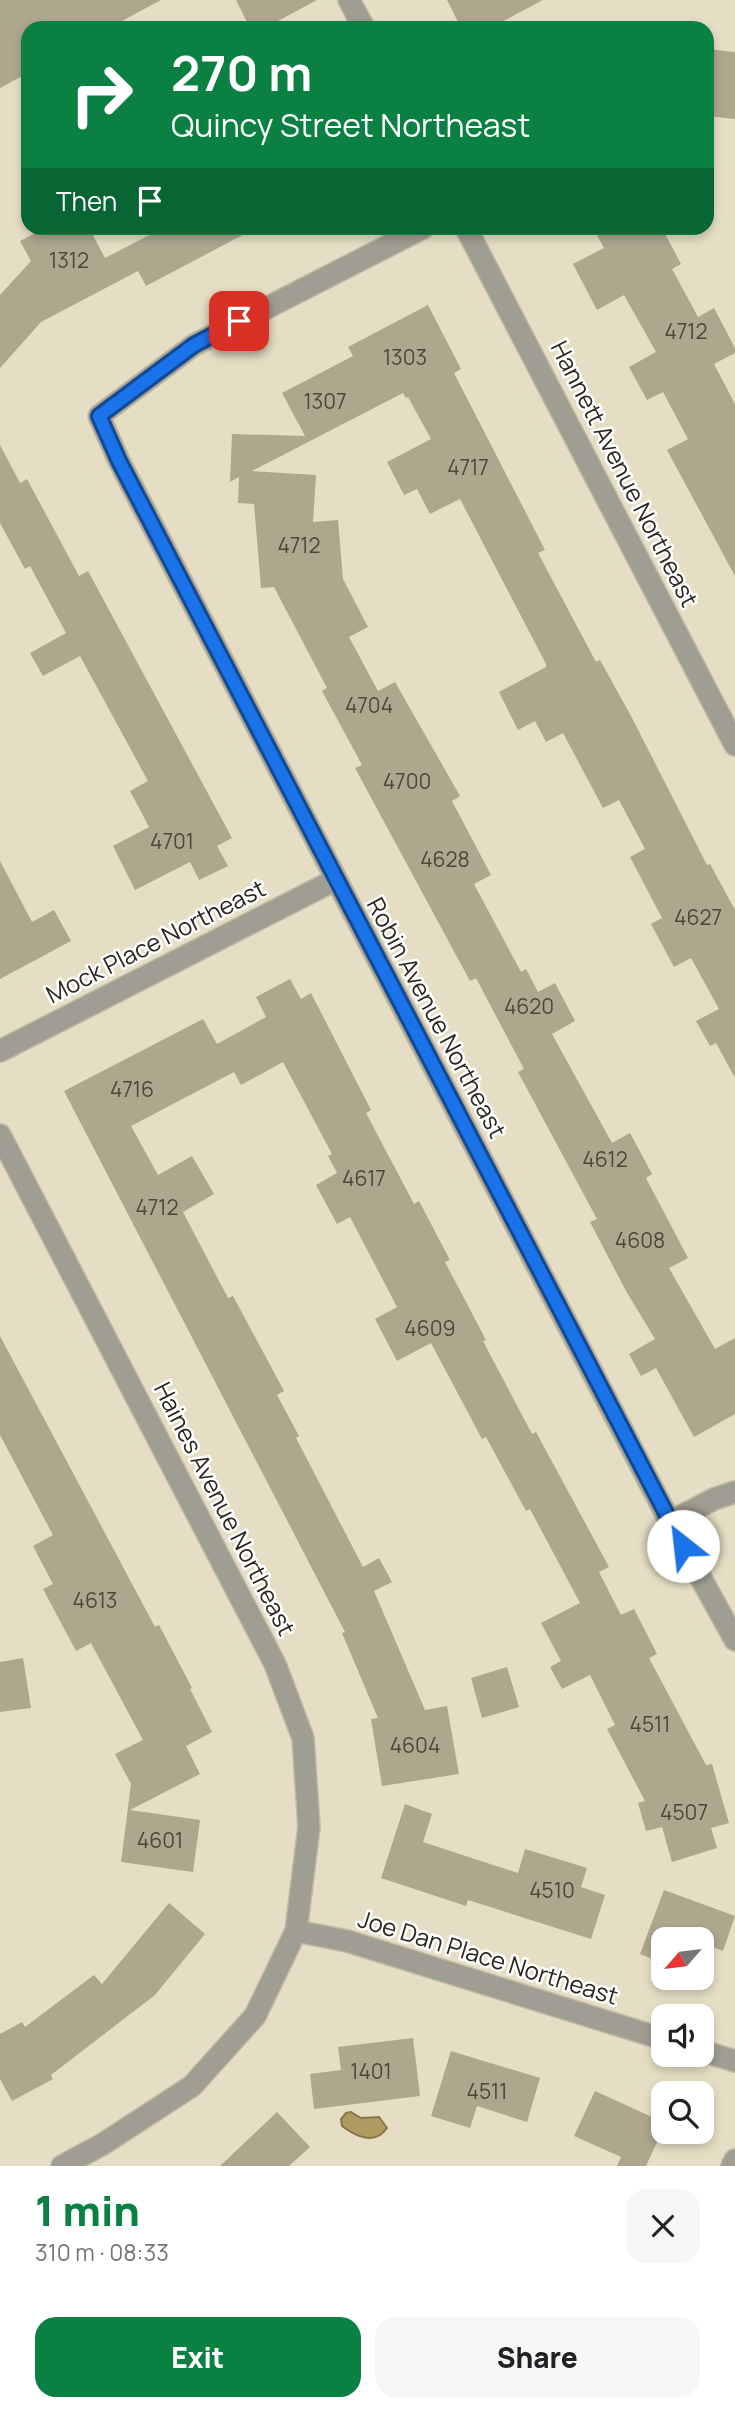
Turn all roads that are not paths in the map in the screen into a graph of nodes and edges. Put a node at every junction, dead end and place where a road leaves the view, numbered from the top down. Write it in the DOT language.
graph roads {
  1 [pos="349,0"];
  2 [pos="360,21"];
  3 [pos="409,235"];
  4 [pos="470,235"];
  5 [pos="735,746"];
  6 [pos="335,880"];
  7 [pos="0,1051"];
  8 [pos="0,1135"];
  9 [pos="735,1492"];
  10 [pos="670,1522"];
  11 [pos="735,1640"];
  12 [pos="296,1931"];
  13 [pos="651,2035"];
  14 [pos="714,2055"];
  15 [pos="735,2061"];
  16 [pos="735,2160"];
  17 [pos="62,2166"];
  18 [pos="732,2166"];
  1 -- 2 [label="street"];
  3 -- 6 [label="street, Robin Avenue Northeast"];
  4 -- 5 [label="street, Hannett Avenue Northeast"];
  6 -- 7 [label="street, Mock Place Northeast"];
  6 -- 10 [label="street, Robin Avenue Northeast"];
  8 -- 12 [label="street, Haines Avenue Northeast"];
  9 -- 10 [label="street"];
  10 -- 11 [label="street, Robin Avenue Northeast"];
  12 -- 13 [label="street, Joe Dan Place Northeast"];
  12 -- 17 [label="street, Haines Avenue Northeast"];
  14 -- 15 [label="street"];
  16 -- 18 [label="street"];
}
